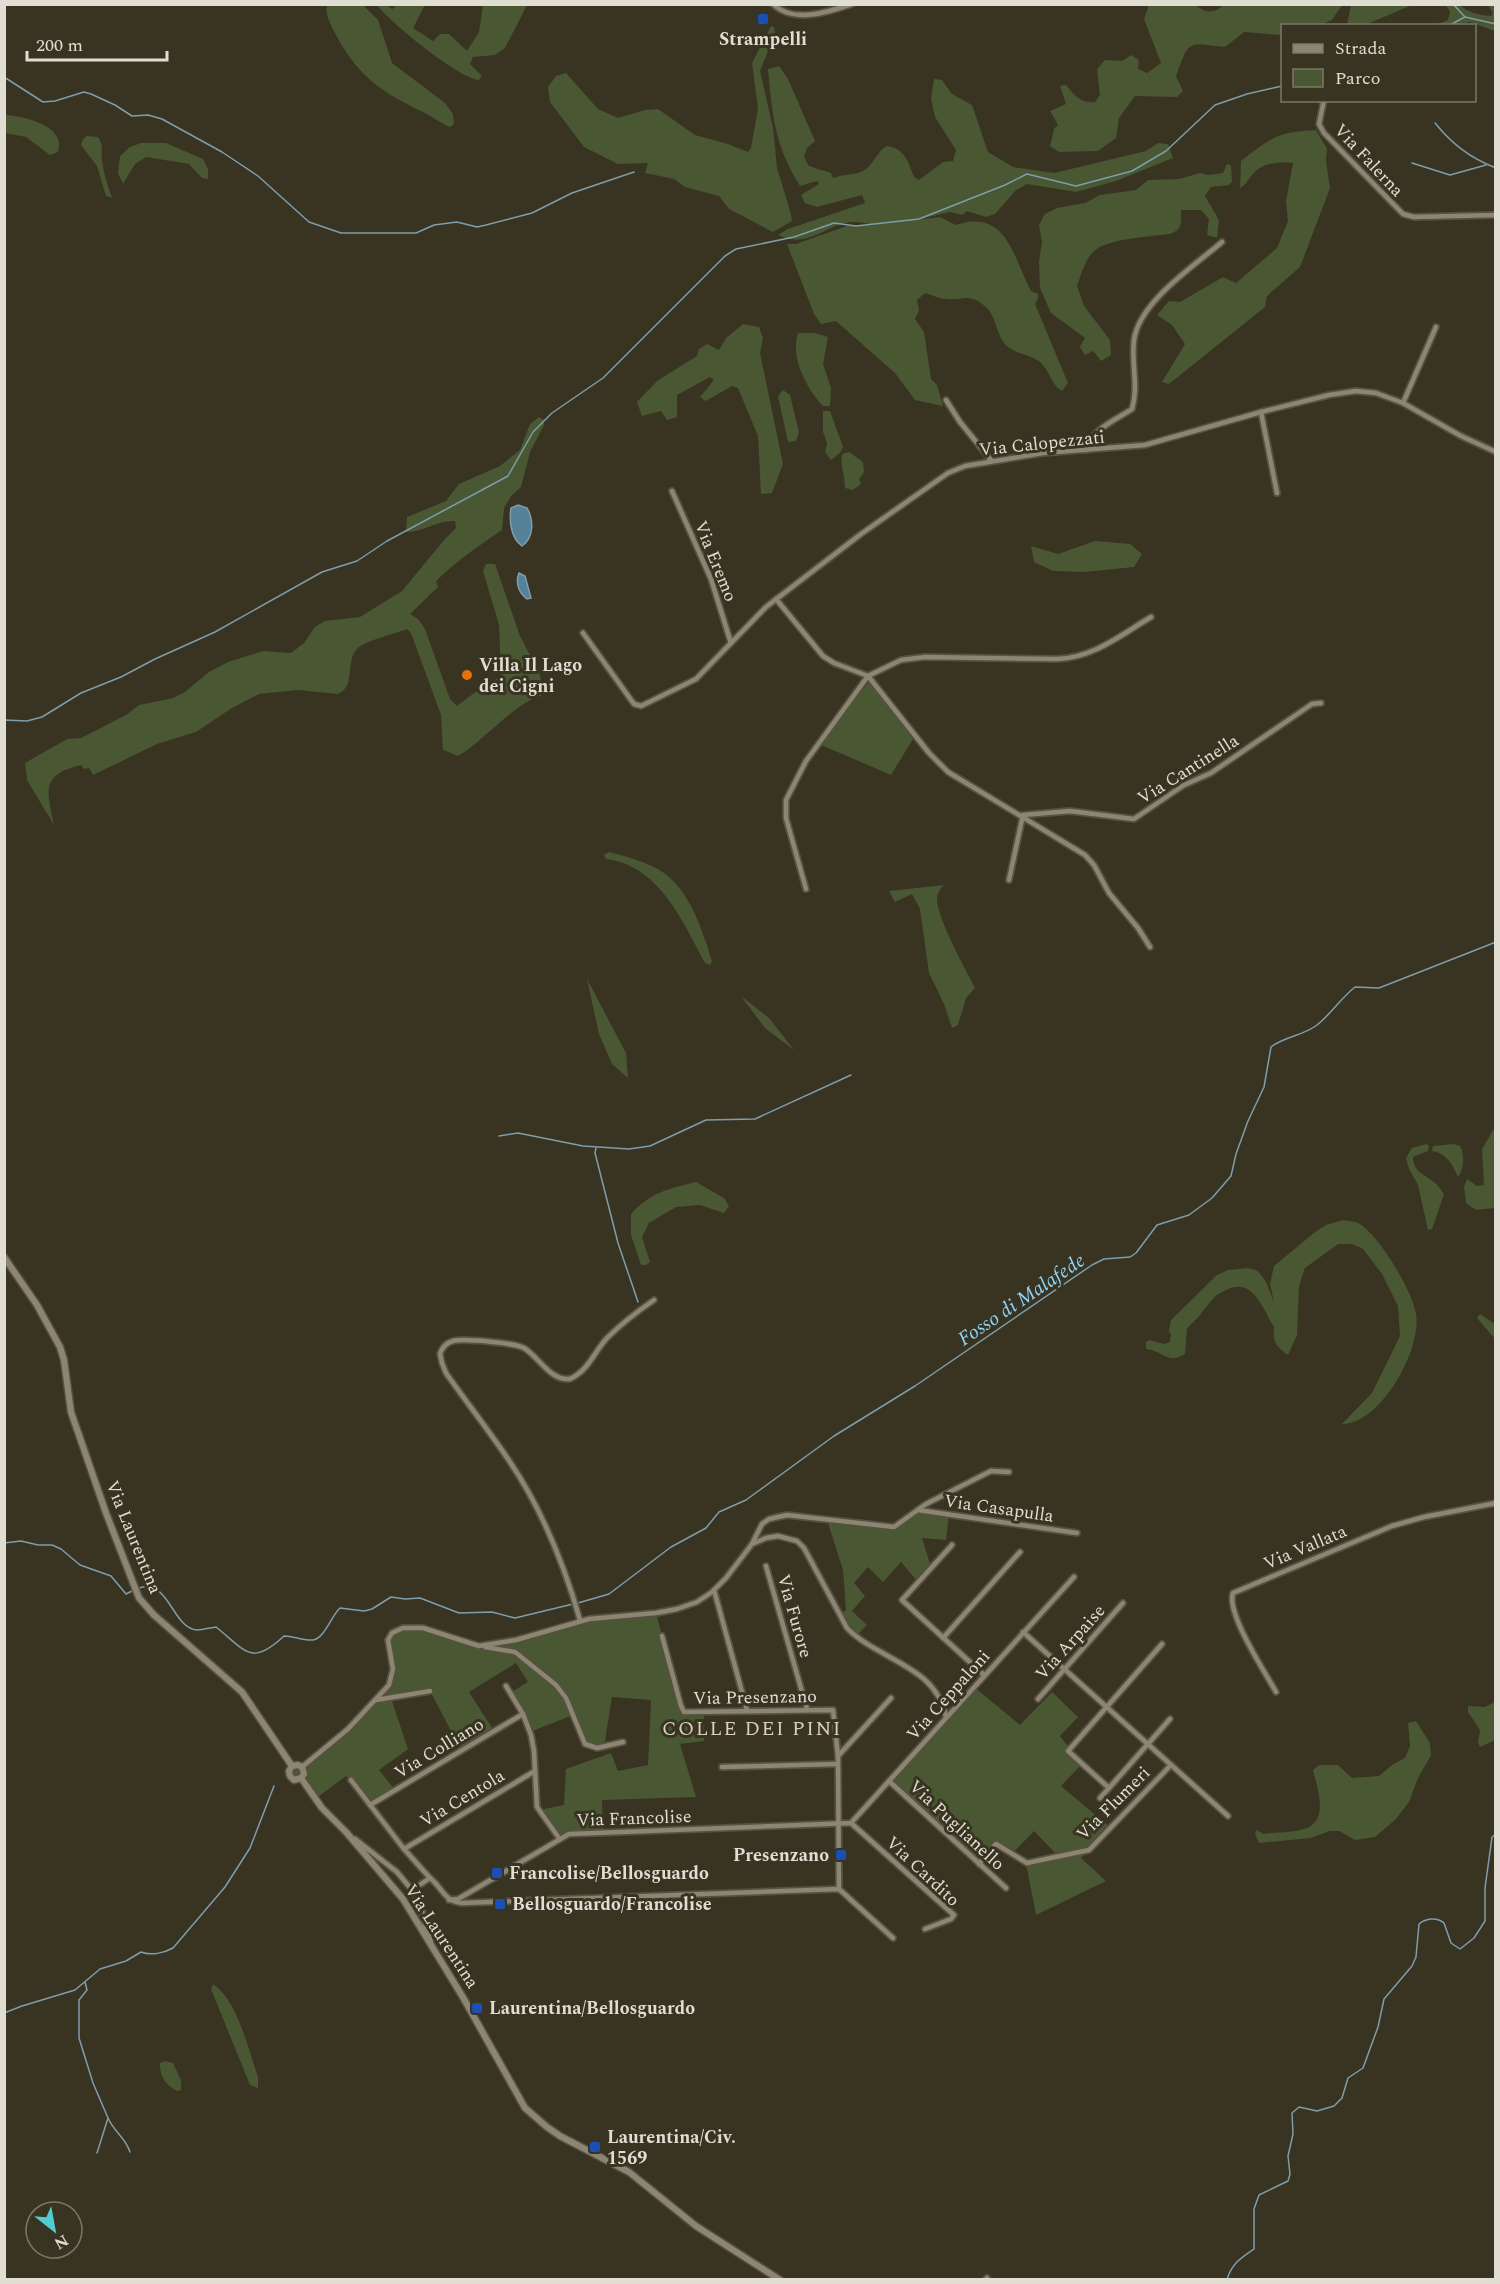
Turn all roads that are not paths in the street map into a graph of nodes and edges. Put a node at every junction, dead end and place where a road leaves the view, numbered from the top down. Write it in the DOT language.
graph roads {
  1 [pos="773,4"];
  2 [pos="852,4"];
  3 [pos="1324,102"];
  4 [pos="1496,215"];
  5 [pos="1222,242"];
  6 [pos="1436,327"];
  7 [pos="946,400"];
  8 [pos="1403,403"];
  9 [pos="1261,412"];
  10 [pos="1086,450"];
  11 [pos="1496,452"];
  12 [pos="991,460"];
  13 [pos="672,491"];
  14 [pos="1277,493"];
  15 [pos="776,599"];
  16 [pos="1151,616"];
  17 [pos="583,633"];
  18 [pos="731,643"];
  19 [pos="868,675"];
  20 [pos="1321,703"];
  21 [pos="1023,815"];
  22 [pos="1010,880"];
  23 [pos="806,889"];
  24 [pos="1150,947"];
  25 [pos="4,1257"];
  26 [pos="654,1300"];
  27 [pos="1009,1472"];
  28 [pos="1496,1503"];
  29 [pos="918,1510"];
  30 [pos="1077,1533"];
  31 [pos="752,1544"];
  32 [pos="952,1545"];
  33 [pos="1020,1552"];
  34 [pos="766,1566"];
  35 [pos="1074,1577"];
  36 [pos="714,1590"];
  37 [pos="1123,1604"];
  38 [pos="580,1620"];
  39 [pos="1023,1632"];
  40 [pos="662,1636"];
  41 [pos="944,1638"];
  42 [pos="1162,1644"];
  43 [pos="479,1646"];
  44 [pos="1063,1670"];
  45 [pos="984,1675"];
  46 [pos="506,1686"];
  47 [pos="430,1691"];
  48 [pos="1276,1692"];
  49 [pos="891,1698"];
  50 [pos="1038,1699"];
  51 [pos="376,1700"];
  52 [pos="1106,1707"];
  53 [pos="807,1709"];
  54 [pos="747,1710"];
  55 [pos="522,1714"];
  56 [pos="946,1717"];
  57 [pos="1170,1719"];
  58 [pos="623,1742"];
  59 [pos="1148,1744"];
  60 [pos="838,1756"];
  61 [pos="837,1764"];
  62 [pos="1171,1765"];
  63 [pos="292,1766"];
  64 [pos="302,1767"];
  65 [pos="722,1767"];
  66 [pos="535,1771"];
  67 [pos="301,1778"];
  68 [pos="351,1780"];
  69 [pos="889,1781"];
  70 [pos="1108,1788"];
  71 [pos="1100,1798"];
  72 [pos="370,1805"];
  73 [pos="1228,1816"];
  74 [pos="851,1823"];
  75 [pos="838,1824"];
  76 [pos="346,1832"];
  77 [pos="559,1838"];
  78 [pos="404,1849"];
  79 [pos="979,1864"];
  80 [pos="430,1878"];
  81 [pos="1006,1888"];
  82 [pos="839,1889"];
  83 [pos="411,1890"];
  84 [pos="465,1894"];
  85 [pos="449,1900"];
  86 [pos="465,1904"];
  87 [pos="423,1911"];
  88 [pos="414,1916"];
  89 [pos="925,1929"];
  90 [pos="893,1938"];
  91 [pos="431,1943"];
  92 [pos="780,2280"];
  1 -- 2 [label="street"];
  3 -- 4 [label="street, Via Falerna"];
  5 -- 10 [label="street"];
  6 -- 8 [label="street"];
  7 -- 12 [label="street"];
  8 -- 9 [label="street, Via Calopezzati"];
  8 -- 11 [label="street, Via Calopezzati"];
  9 -- 10 [label="street, Via Calopezzati"];
  9 -- 14 [label="street"];
  10 -- 12 [label="street, Via Calopezzati"];
  12 -- 15 [label="street, Via Calopezzati"];
  13 -- 18 [label="street, Via Eremo"];
  15 -- 18 [label="street, Via Calopezzati"];
  15 -- 19 [label="street"];
  16 -- 19 [label="street"];
  17 -- 18 [label="street, Via Calopezzati"];
  19 -- 21 [label="street"];
  19 -- 23 [label="street"];
  20 -- 21 [label="street, Via Cantinella"];
  21 -- 22 [label="street"];
  21 -- 24 [label="street"];
  25 -- 63 [label="main road, Via Laurentina"];
  26 -- 38 [label="street"];
  27 -- 29 [label="street, Via Casapulla"];
  28 -- 48 [label="street, Via Vallata"];
  29 -- 30 [label="street, Via Casapulla"];
  29 -- 31 [label="street, Via Casapulla"];
  31 -- 36 [label="street, Via Casapulla"];
  31 -- 56 [label="street"];
  32 -- 41 [label="street"];
  33 -- 41 [label="street"];
  34 -- 53 [label="street, Via Furore"];
  35 -- 39 [label="street, Via Ceppaloni"];
  36 -- 38 [label="street"];
  36 -- 54 [label="street"];
  37 -- 44 [label="street, Via Arpaise"];
  38 -- 43 [label="street"];
  39 -- 44 [label="street"];
  39 -- 45 [label="street, Via Ceppaloni"];
  40 -- 54 [label="street, Via Presenzano"];
  41 -- 45 [label="street"];
  42 -- 52 [label="street"];
  43 -- 51 [label="street"];
  43 -- 58 [label="street"];
  44 -- 50 [label="street, Via Arpaise"];
  44 -- 52 [label="street"];
  45 -- 56 [label="street, Via Ceppaloni"];
  46 -- 55 [label="street"];
  47 -- 51 [label="street"];
  49 -- 60 [label="street"];
  51 -- 64 [label="street"];
  52 -- 59 [label="street"];
  52 -- 70 [label="street"];
  53 -- 54 [label="street, Via Presenzano"];
  53 -- 60 [label="street, Via Presenzano"];
  55 -- 66 [label="street"];
  55 -- 72 [label="street, Via Colliano"];
  56 -- 69 [label="street, Via Ceppaloni"];
  57 -- 59 [label="street"];
  59 -- 62 [label="street"];
  59 -- 70 [label="street"];
  60 -- 61 [label="street, Via Presenzano"];
  61 -- 65 [label="street"];
  61 -- 75 [label="street, Via Presenzano"];
  62 -- 73 [label="street"];
  62 -- 79 [label="street, Via Flumeri"];
  63 -- 64 [label="main road"];
  63 -- 67 [label="main road, Via Laurentina"];
  64 -- 67 [label="main road"];
  66 -- 77 [label="street"];
  66 -- 78 [label="street, Via Centola"];
  67 -- 76 [label="main road, Via Laurentina"];
  68 -- 72 [label="street"];
  69 -- 74 [label="street, Via Ceppaloni"];
  69 -- 79 [label="street, Via Puglianello"];
  70 -- 71 [label="street"];
  72 -- 78 [label="street"];
  74 -- 75 [label="street"];
  74 -- 89 [label="street, Via Cardito"];
  75 -- 77 [label="street, Via Francolise"];
  75 -- 82 [label="street, Via Presenzano"];
  76 -- 83 [label="street"];
  76 -- 88 [label="main road, Via Laurentina"];
  77 -- 84 [label="street, Via Francolise"];
  78 -- 80 [label="street"];
  79 -- 81 [label="street, Via Puglianello"];
  80 -- 83 [label="street"];
  80 -- 85 [label="street"];
  82 -- 86 [label="street"];
  82 -- 90 [label="street"];
  83 -- 87 [label="street"];
  84 -- 85 [label="street, Via Francolise"];
  84 -- 86 [label="street"];
  85 -- 86 [label="street"];
  87 -- 88 [label="street"];
  87 -- 91 [label="street"];
  88 -- 91 [label="main road, Via Laurentina"];
  91 -- 92 [label="main road, Via Laurentina"];
}
